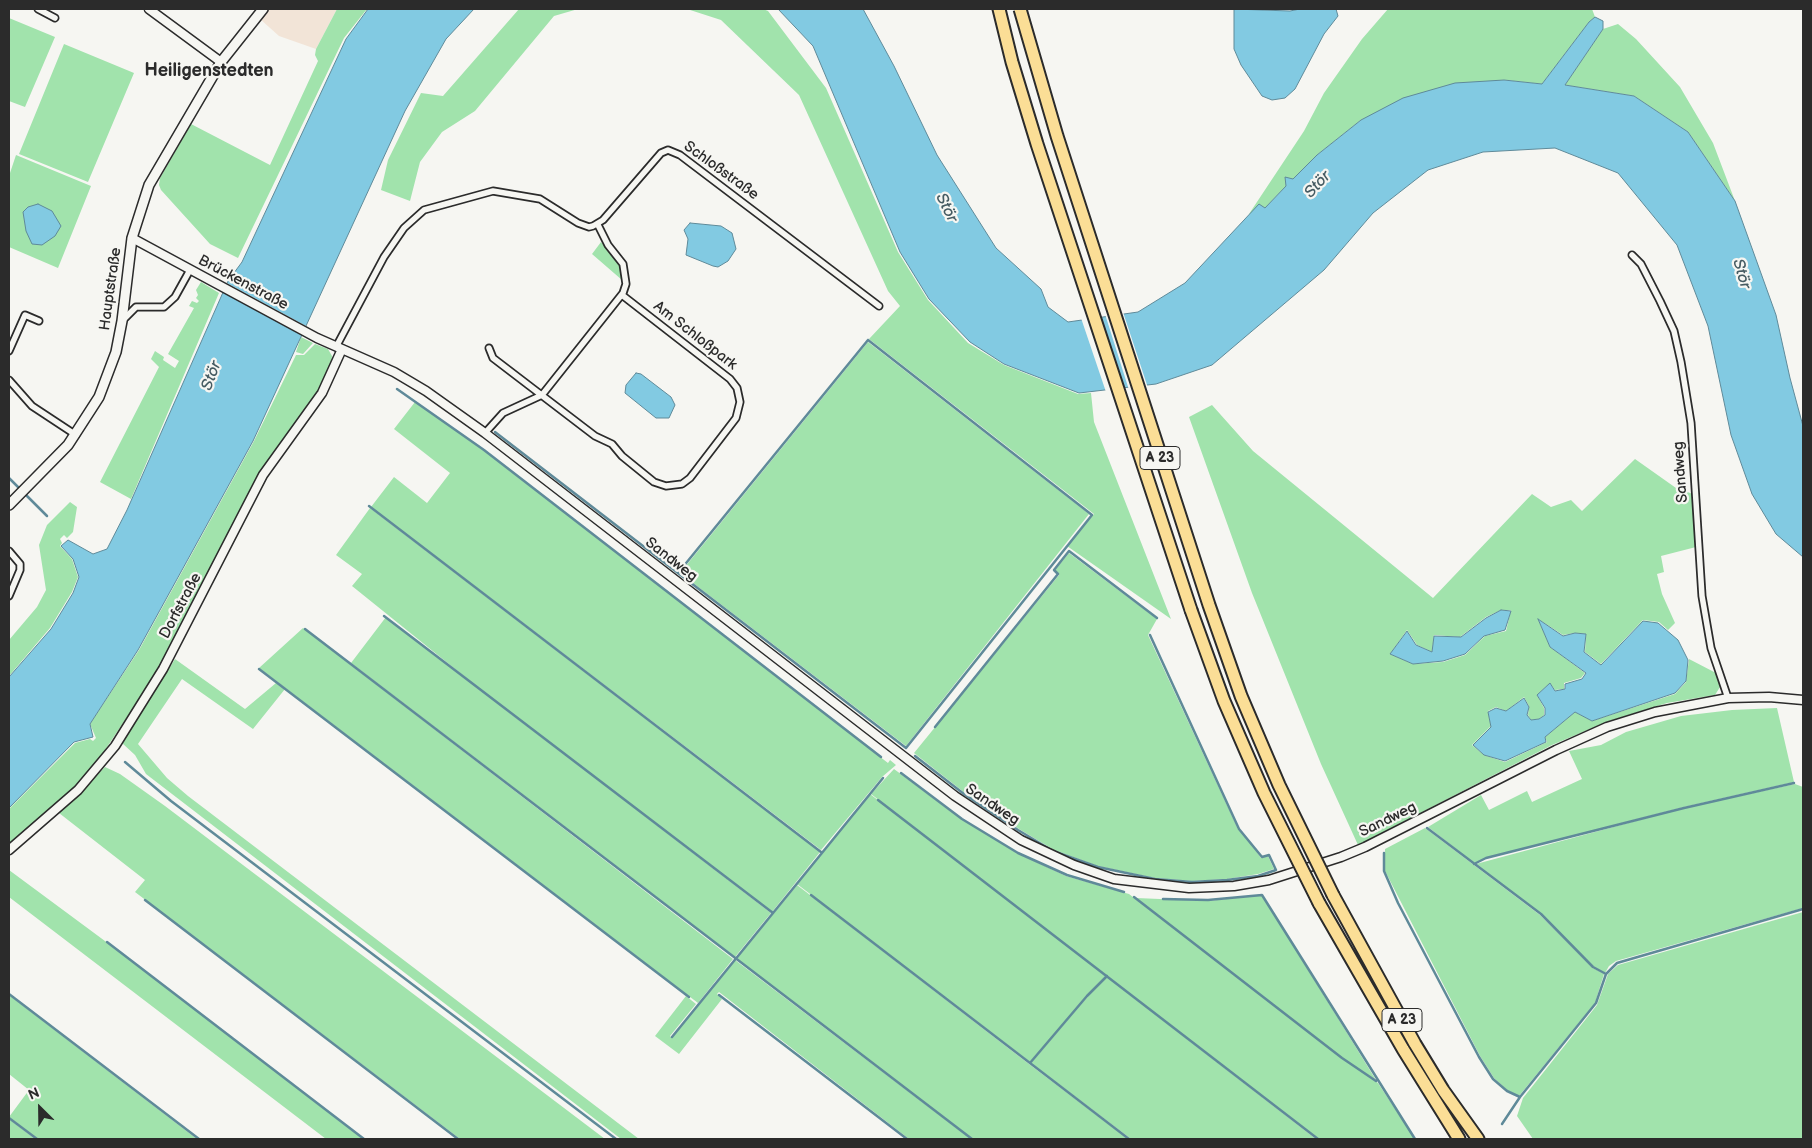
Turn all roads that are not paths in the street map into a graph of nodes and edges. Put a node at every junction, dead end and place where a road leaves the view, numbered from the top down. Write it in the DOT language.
graph roads {
  1 [pos="38,9"];
  2 [pos="149,9"];
  3 [pos="263,9"];
  4 [pos="999,9"];
  5 [pos="1020,9"];
  6 [pos="55,18"];
  7 [pos="221,62"];
  8 [pos="598,225"];
  9 [pos="132,238"];
  10 [pos="1632,255"];
  11 [pos="190,270"];
  12 [pos="622,295"];
  13 [pos="879,306"];
  14 [pos="39,321"];
  15 [pos="122,321"];
  16 [pos="339,348"];
  17 [pos="490,348"];
  18 [pos="9,351"];
  19 [pos="9,380"];
  20 [pos="542,396"];
  21 [pos="484,434"];
  22 [pos="76,435"];
  23 [pos="9,505"];
  24 [pos="9,552"];
  25 [pos="9,596"];
  26 [pos="1728,698"];
  27 [pos="1803,700"];
  28 [pos="9,850"];
  29 [pos="1460,1139"];
  30 [pos="1478,1139"];
  1 -- 6 [label="street"];
  2 -- 7 [label="street"];
  3 -- 7 [label="main road, Hauptstraße"];
  4 -- 29 [label="highway, A 23, bridge"];
  5 -- 30 [label="highway, A 23, bridge"];
  7 -- 9 [label="main road, Hauptstraße"];
  8 -- 12 [label="street"];
  8 -- 13 [label="street, Schloßstraße"];
  8 -- 16 [label="street"];
  9 -- 11 [label="street, Brückenstraße"];
  9 -- 15 [label="main road, Hauptstraße"];
  10 -- 26 [label="street, Sandweg"];
  11 -- 15 [label="street"];
  11 -- 16 [label="street, Brückenstraße"];
  12 -- 20 [label="street"];
  12 -- 20 [label="street, Am Schloßpark"];
  14 -- 18 [label="street"];
  15 -- 22 [label="main road, Hauptstraße"];
  16 -- 21 [label="street, Sandweg"];
  16 -- 28 [label="street, Dorfstraße"];
  17 -- 20 [label="street, Am Schloßpark"];
  19 -- 22 [label="street"];
  20 -- 21 [label="street"];
  21 -- 26 [label="street, Sandweg"];
  22 -- 23 [label="main road, Hauptstraße"];
  24 -- 25 [label="street"];
  26 -- 27 [label="street, Sandweg"];
}
